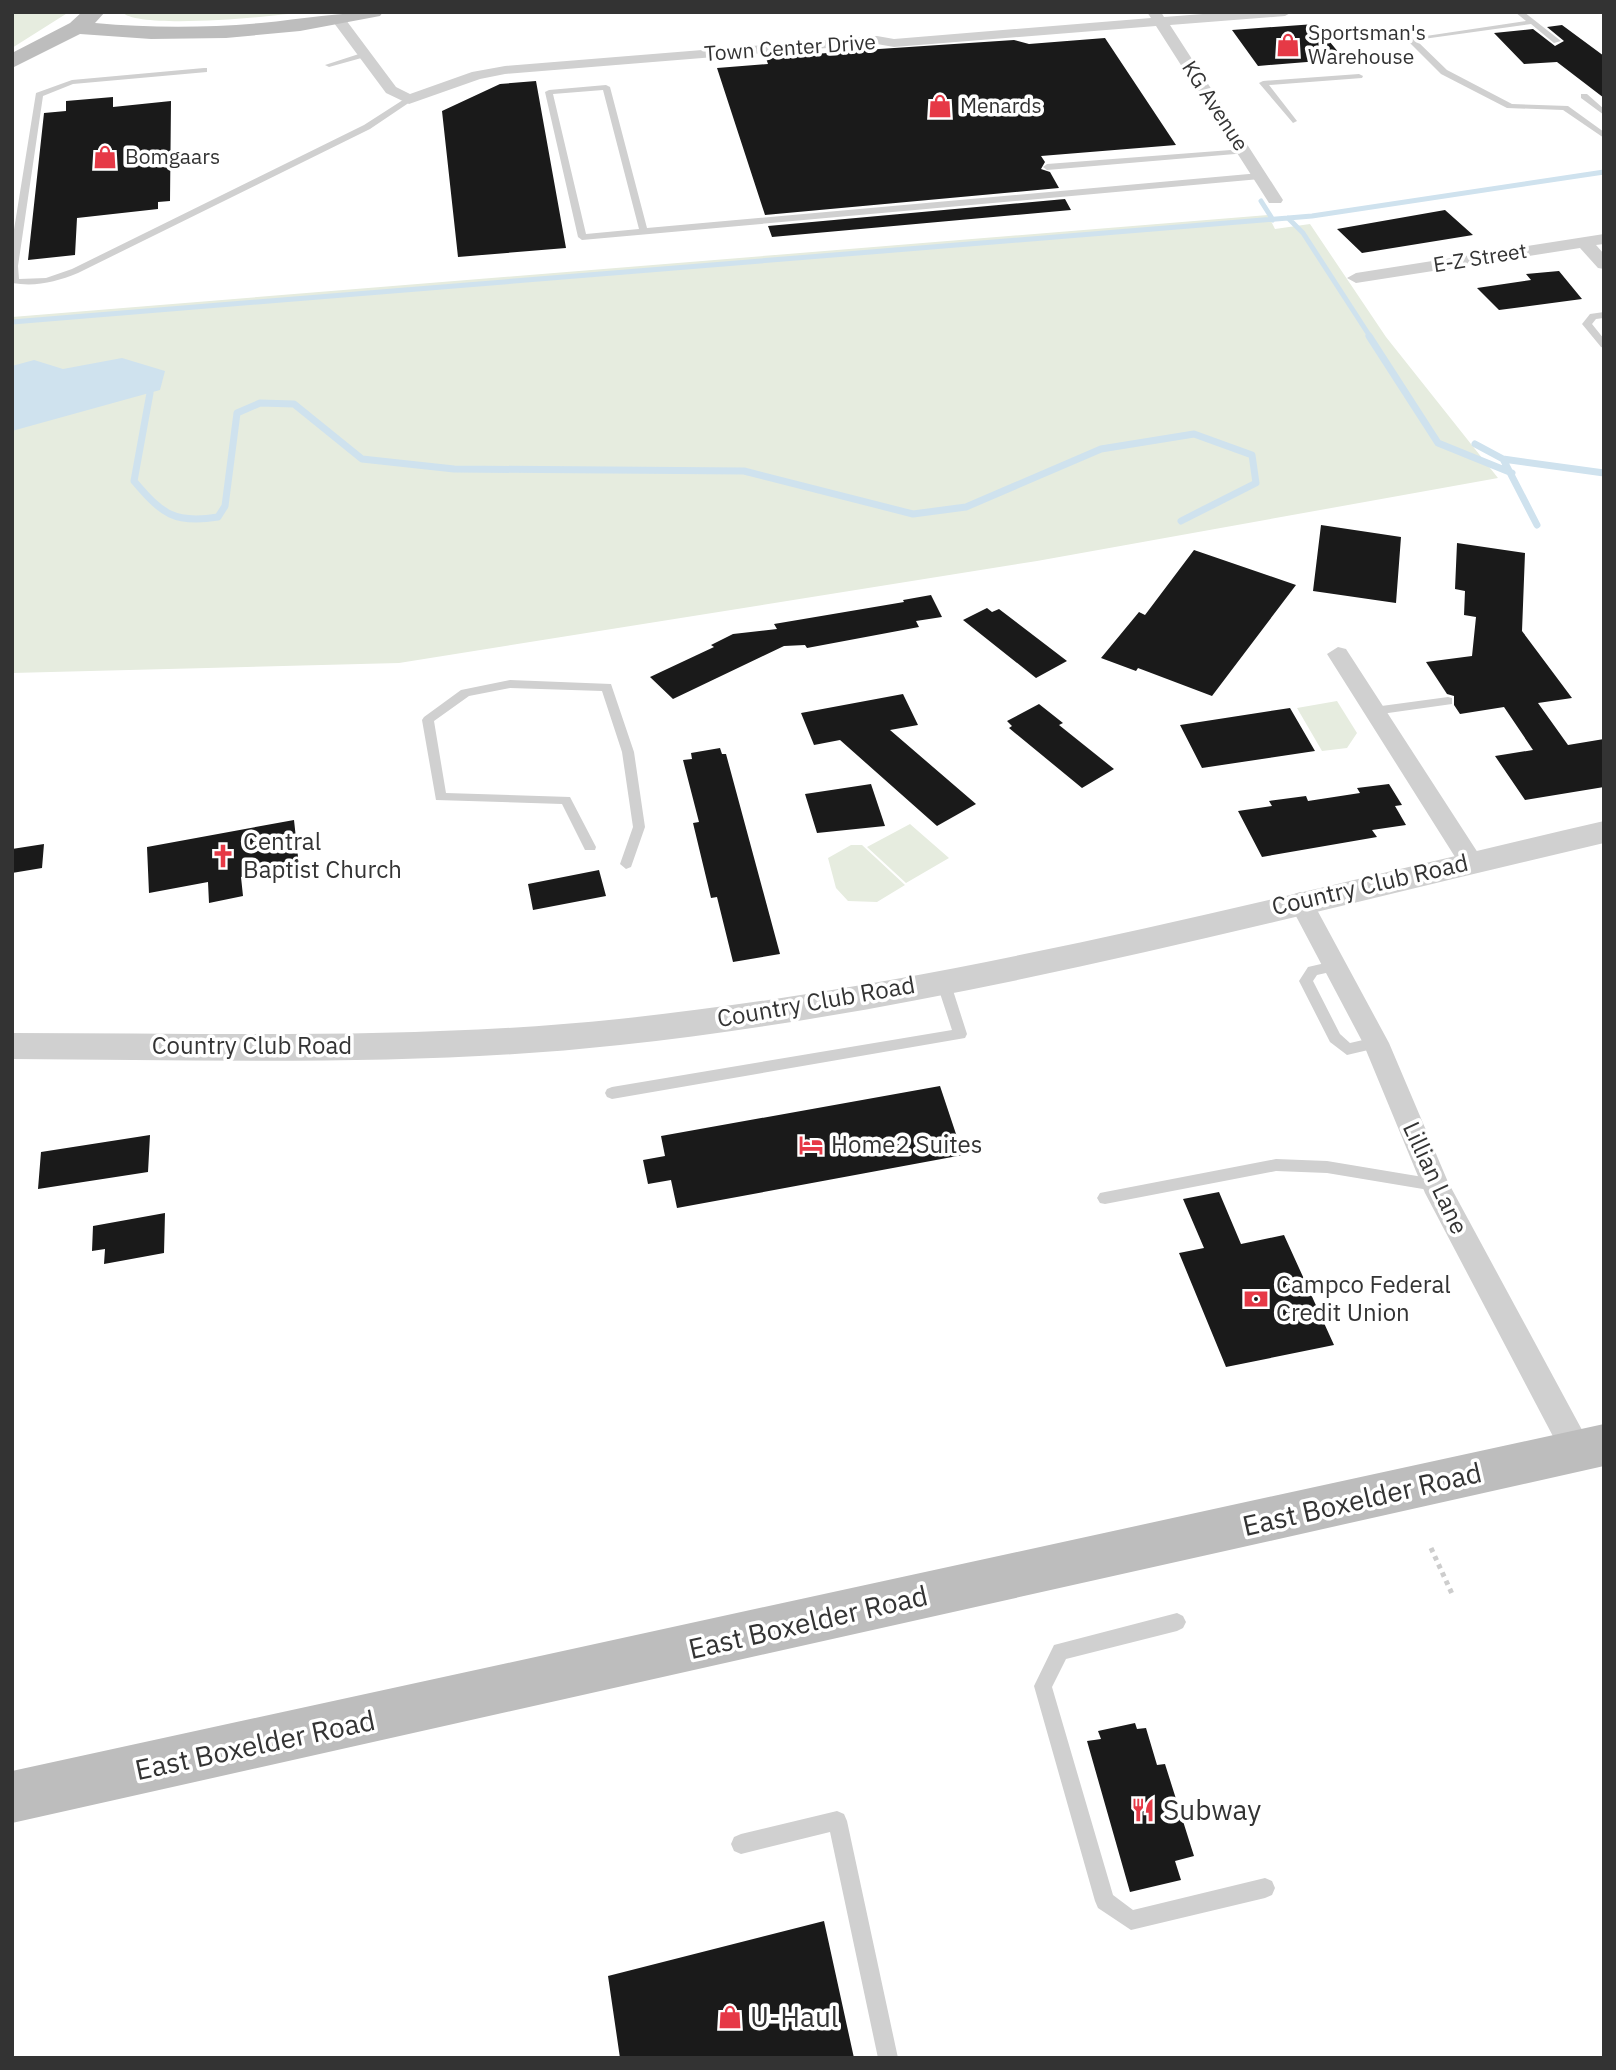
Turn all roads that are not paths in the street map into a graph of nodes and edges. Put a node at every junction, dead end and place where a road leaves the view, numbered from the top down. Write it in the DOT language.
graph roads {
  1 [pos="95,12"];
  2 [pos="373,12"];
  3 [pos="1285,12"];
  4 [pos="1519,12"];
  5 [pos="1157,17"];
  6 [pos="338,19"];
  7 [pos="1532,22"];
  8 [pos="77,27"];
  9 [pos="1557,41"];
  10 [pos="362,55"];
  11 [pos="12,62"];
  12 [pos="329,65"];
  13 [pos="204,70"];
  14 [pos="1335,71"];
  15 [pos="1359,76"];
  16 [pos="1264,83"];
  17 [pos="1584,96"];
  18 [pos="409,100"];
  19 [pos="1604,113"];
  20 [pos="1293,121"];
  21 [pos="1604,135"];
  22 [pos="1244,151"];
  23 [pos="1047,167"];
  24 [pos="1260,176"];
  25 [pos="1218,179"];
  26 [pos="1024,199"];
  27 [pos="1275,200"];
  28 [pos="644,232"];
  29 [pos="1604,239"];
  30 [pos="1584,242"];
  31 [pos="1604,264"];
  32 [pos="1356,278"];
  33 [pos="1604,315"];
  34 [pos="1604,345"];
  35 [pos="1338,654"];
  36 [pos="1448,701"];
  37 [pos="1374,711"];
  38 [pos="1604,832"];
  39 [pos="590,847"];
  40 [pos="1471,862"];
  41 [pos="626,864"];
  42 [pos="1300,901"];
  43 [pos="943,981"];
  44 [pos="12,1046"];
  45 [pos="612,1093"];
  46 [pos="1435,1185"];
  47 [pos="1105,1198"];
  48 [pos="1590,1448"];
  49 [pos="1177,1622"];
  50 [pos="12,1797"];
  51 [pos="741,1844"];
  52 [pos="1265,1888"];
  53 [pos="887,2058"];
  1 -- 8 [label="main road"];
  2 -- 6 [label="main road"];
  3 -- 5 [label="street, Town Center Drive"];
  4 -- 7 [label="lane"];
  5 -- 18 [label="street, Town Center Drive"];
  5 -- 22 [label="street, KG Avenue"];
  6 -- 8 [label="main road"];
  6 -- 10 [label="street"];
  7 -- 9 [label="lane"];
  7 -- 21 [label="lane"];
  8 -- 11 [label="main road"];
  10 -- 12 [label="lane"];
  10 -- 18 [label="street"];
  13 -- 18 [label="lane"];
  14 -- 16 [label="lane"];
  15 -- 16 [label="lane"];
  16 -- 20 [label="lane"];
  17 -- 19 [label="lane"];
  22 -- 23 [label="lane"];
  22 -- 24 [label="street, KG Avenue"];
  24 -- 25 [label="lane"];
  24 -- 27 [label="street, KG Avenue"];
  25 -- 26 [label="lane"];
  25 -- 26 [label="lane"];
  26 -- 28 [label="lane"];
  28 -- 28 [label="lane"];
  29 -- 30 [label="street, E-Z Street"];
  30 -- 31 [label="street"];
  30 -- 32 [label="street, E-Z Street"];
  33 -- 34 [label="lane"];
  35 -- 37 [label="street"];
  36 -- 37 [label="lane"];
  37 -- 40 [label="street"];
  38 -- 40 [label="street, Country Club Road"];
  39 -- 41 [label="lane"];
  40 -- 42 [label="street, Country Club Road"];
  42 -- 43 [label="street, Country Club Road"];
  42 -- 46 [label="street, Lillian Lane"];
  43 -- 44 [label="street, Country Club Road"];
  43 -- 45 [label="lane"];
  46 -- 47 [label="lane"];
  46 -- 48 [label="street, Lillian Lane"];
  48 -- 50 [label="main road, East Boxelder Road"];
  49 -- 52 [label="lane"];
  51 -- 53 [label="lane"];
}
